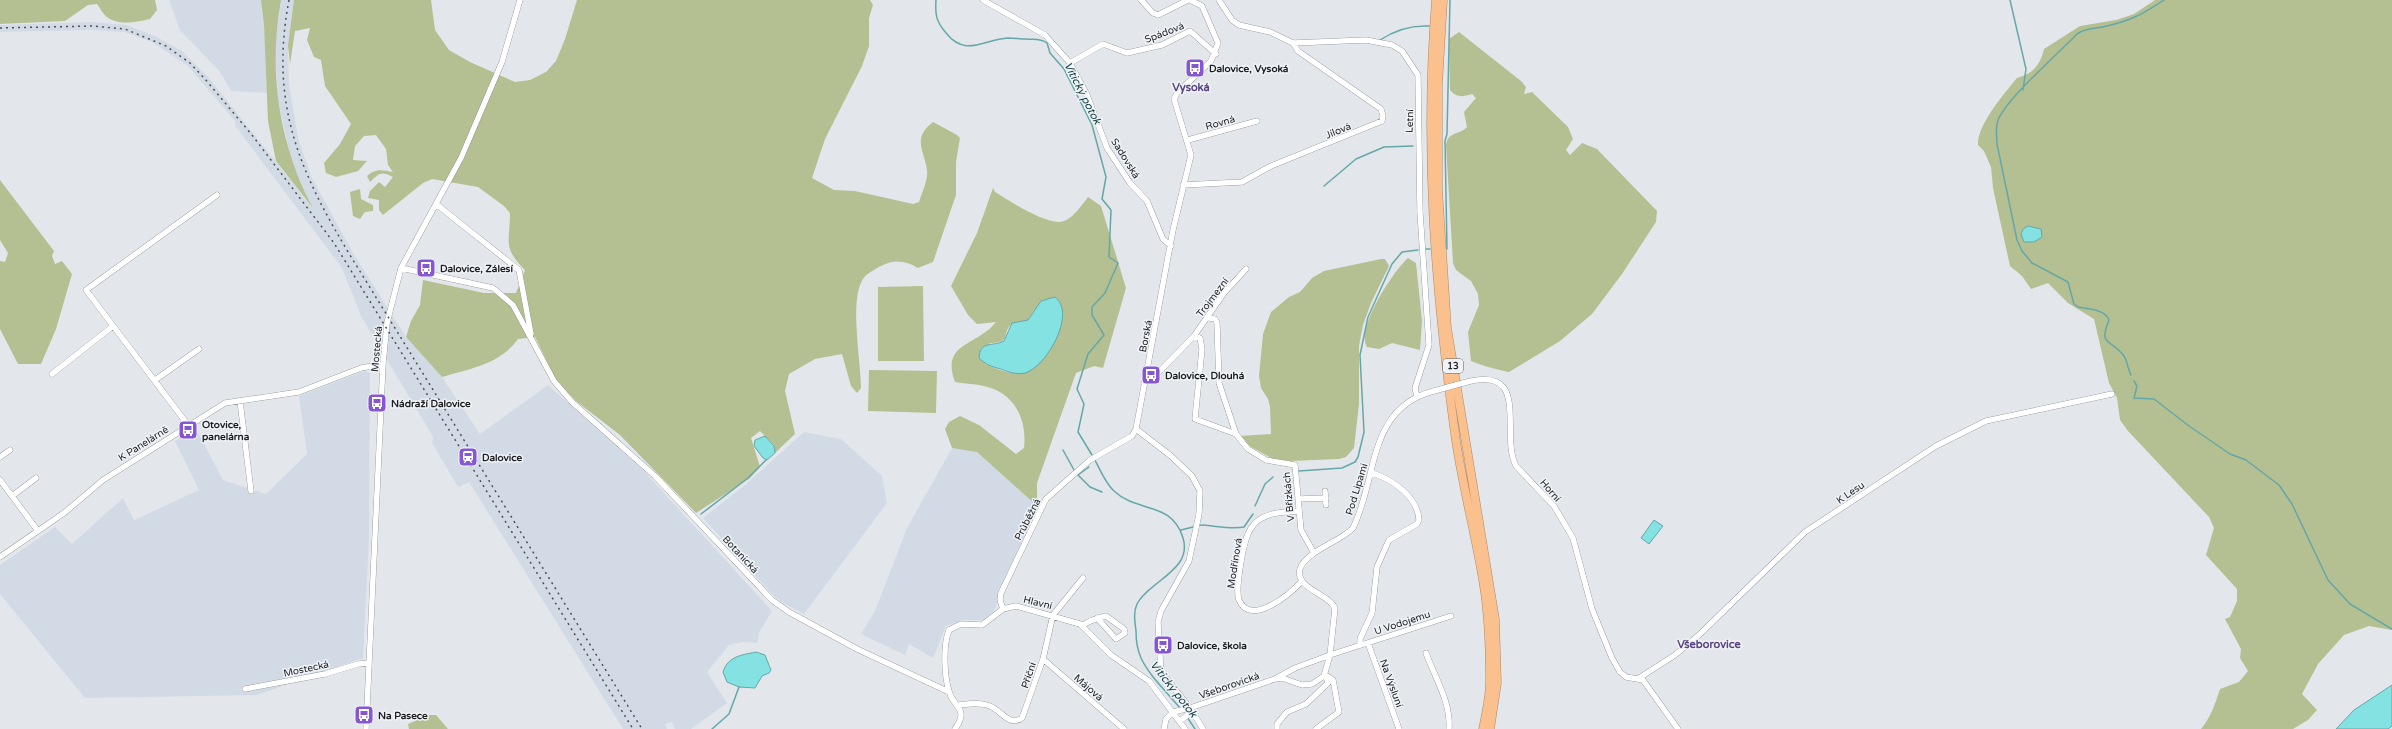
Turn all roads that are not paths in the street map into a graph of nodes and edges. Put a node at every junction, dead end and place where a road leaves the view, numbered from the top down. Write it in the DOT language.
graph roads {
  1 [pos="520,0"];
  2 [pos="983,0"];
  3 [pos="1141,0"];
  4 [pos="1189,0"];
  5 [pos="1205,0"];
  6 [pos="1219,0"];
  7 [pos="1436,0"];
  8 [pos="1443,0"];
  9 [pos="1198,3"];
  10 [pos="1293,43"];
  11 [pos="1216,54"];
  12 [pos="1070,63"];
  13 [pos="1257,121"];
  14 [pos="1188,140"];
  15 [pos="1183,185"];
  16 [pos="217,195"];
  17 [pos="436,204"];
  18 [pos="1171,246"];
  19 [pos="401,268"];
  20 [pos="1246,269"];
  21 [pos="1209,318"];
  22 [pos="113,326"];
  23 [pos="1194,336"];
  24 [pos="532,341"];
  25 [pos="199,349"];
  26 [pos="383,364"];
  27 [pos="52,374"];
  28 [pos="155,380"];
  29 [pos="1144,383"];
  30 [pos="2112,394"];
  31 [pos="1417,397"];
  32 [pos="240,401"];
  33 [pos="188,425"];
  34 [pos="1136,429"];
  35 [pos="1236,434"];
  36 [pos="10,450"];
  37 [pos="0,457"];
  38 [pos="1372,473"];
  39 [pos="36,478"];
  40 [pos="0,480"];
  41 [pos="251,491"];
  42 [pos="12,496"];
  43 [pos="1298,499"];
  44 [pos="1326,505"];
  45 [pos="1298,511"];
  46 [pos="38,531"];
  47 [pos="1314,553"];
  48 [pos="0,557"];
  49 [pos="1082,578"];
  50 [pos="1302,581"];
  51 [pos="1003,609"];
  52 [pos="1053,615"];
  53 [pos="1451,616"];
  54 [pos="1097,618"];
  55 [pos="1083,625"];
  56 [pos="1368,643"];
  57 [pos="1360,645"];
  58 [pos="1426,653"];
  59 [pos="1330,655"];
  60 [pos="1043,659"];
  61 [pos="369,663"];
  62 [pos="1326,675"];
  63 [pos="1639,678"];
  64 [pos="1275,679"];
  65 [pos="245,689"];
  66 [pos="949,692"];
  67 [pos="959,705"];
  68 [pos="1188,710"];
  69 [pos="1176,712"];
  70 [pos="1182,720"];
  71 [pos="366,729"];
  72 [pos="955,729"];
  73 [pos="1124,729"];
  74 [pos="1164,729"];
  75 [pos="1185,729"];
  76 [pos="1203,729"];
  77 [pos="1277,729"];
  78 [pos="1316,729"];
  79 [pos="1399,729"];
  80 [pos="1449,729"];
  81 [pos="1483,729"];
  82 [pos="1490,729"];
  83 [pos="1678,729"];
  1 -- 17 [label="street, Mostecká"];
  2 -- 12 [label="street, Sadovská"];
  3 -- 4 [label="street"];
  4 -- 9 [label="street"];
  5 -- 9 [label="street"];
  6 -- 10 [label="street, Letní"];
  7 -- 81 [label="highway, 13"];
  8 -- 82 [label="highway, 13"];
  9 -- 11 [label="street"];
  10 -- 15 [label="street, Jílová"];
  10 -- 31 [label="street, Letní"];
  11 -- 12 [label="street, Spádová"];
  11 -- 14 [label="street, Borská"];
  12 -- 18 [label="street, Sadovská"];
  13 -- 14 [label="street, Rovná"];
  14 -- 15 [label="street, Borská"];
  15 -- 18 [label="street, Borská"];
  16 -- 22 [label="street"];
  17 -- 19 [label="street, Mostecká"];
  17 -- 24 [label="street"];
  18 -- 29 [label="street, Borská"];
  19 -- 24 [label="street, Botanická"];
  19 -- 26 [label="street, Mostecká"];
  20 -- 21 [label="street, Trojmezní"];
  21 -- 23 [label="street, Trojmezní"];
  21 -- 35 [label="street"];
  22 -- 27 [label="street"];
  22 -- 28 [label="street"];
  23 -- 29 [label="street"];
  23 -- 35 [label="street"];
  24 -- 66 [label="street, Botanická"];
  25 -- 28 [label="street"];
  26 -- 32 [label="street, K Panelárně"];
  26 -- 61 [label="street, Mostecká"];
  28 -- 33 [label="street"];
  29 -- 34 [label="street, Borská"];
  30 -- 63 [label="street, K Lesu"];
  31 -- 38 [label="street, Pod Lipami"];
  31 -- 63 [label="street, Horní, bridge"];
  32 -- 33 [label="street, K Panelárně"];
  32 -- 41 [label="street"];
  33 -- 46 [label="street, K Panelárně"];
  34 -- 51 [label="street, Průběžná"];
  34 -- 68 [label="street"];
  35 -- 43 [label="street, V Břízkách"];
  36 -- 37 [label="street"];
  38 -- 47 [label="street, Pod Lipami"];
  38 -- 57 [label="street"];
  39 -- 42 [label="street"];
  40 -- 42 [label="street"];
  42 -- 46 [label="street"];
  43 -- 44 [label="street"];
  43 -- 45 [label="street, V Břízkách"];
  45 -- 47 [label="street, V Břízkách"];
  45 -- 50 [label="street, Modřínová"];
  46 -- 48 [label="street, K Panelárně"];
  47 -- 50 [label="street, Pod Lipami"];
  49 -- 52 [label="street, Příční"];
  50 -- 59 [label="street"];
  51 -- 52 [label="street, Hlavní"];
  51 -- 66 [label="street"];
  52 -- 55 [label="street, Hlavní"];
  52 -- 60 [label="street, Příční"];
  53 -- 56 [label="street, U Vodojemu"];
  54 -- 54 [label="street"];
  54 -- 55 [label="street"];
  55 -- 69 [label="street, Hlavní"];
  56 -- 57 [label="street, U Vodojemu"];
  56 -- 79 [label="street, Na Výsluní"];
  57 -- 59 [label="street, Všeborovická"];
  58 -- 80 [label="street"];
  59 -- 62 [label="street"];
  59 -- 64 [label="street, Všeborovická"];
  60 -- 67 [label="street, Příční"];
  60 -- 73 [label="street, Májová"];
  61 -- 65 [label="street, Mostecká"];
  61 -- 71 [label="street, Mostecká"];
  62 -- 64 [label="street, Všeborovická"];
  62 -- 77 [label="street"];
  62 -- 78 [label="street"];
  63 -- 83 [label="street"];
  64 -- 68 [label="street, Všeborovická"];
  66 -- 67 [label="street"];
  67 -- 72 [label="street"];
  68 -- 69 [label="street"];
  68 -- 70 [label="street"];
  68 -- 76 [label="street"];
  69 -- 70 [label="street, Hlavní"];
  69 -- 74 [label="street"];
  70 -- 75 [label="street, Hlavní"];
}
